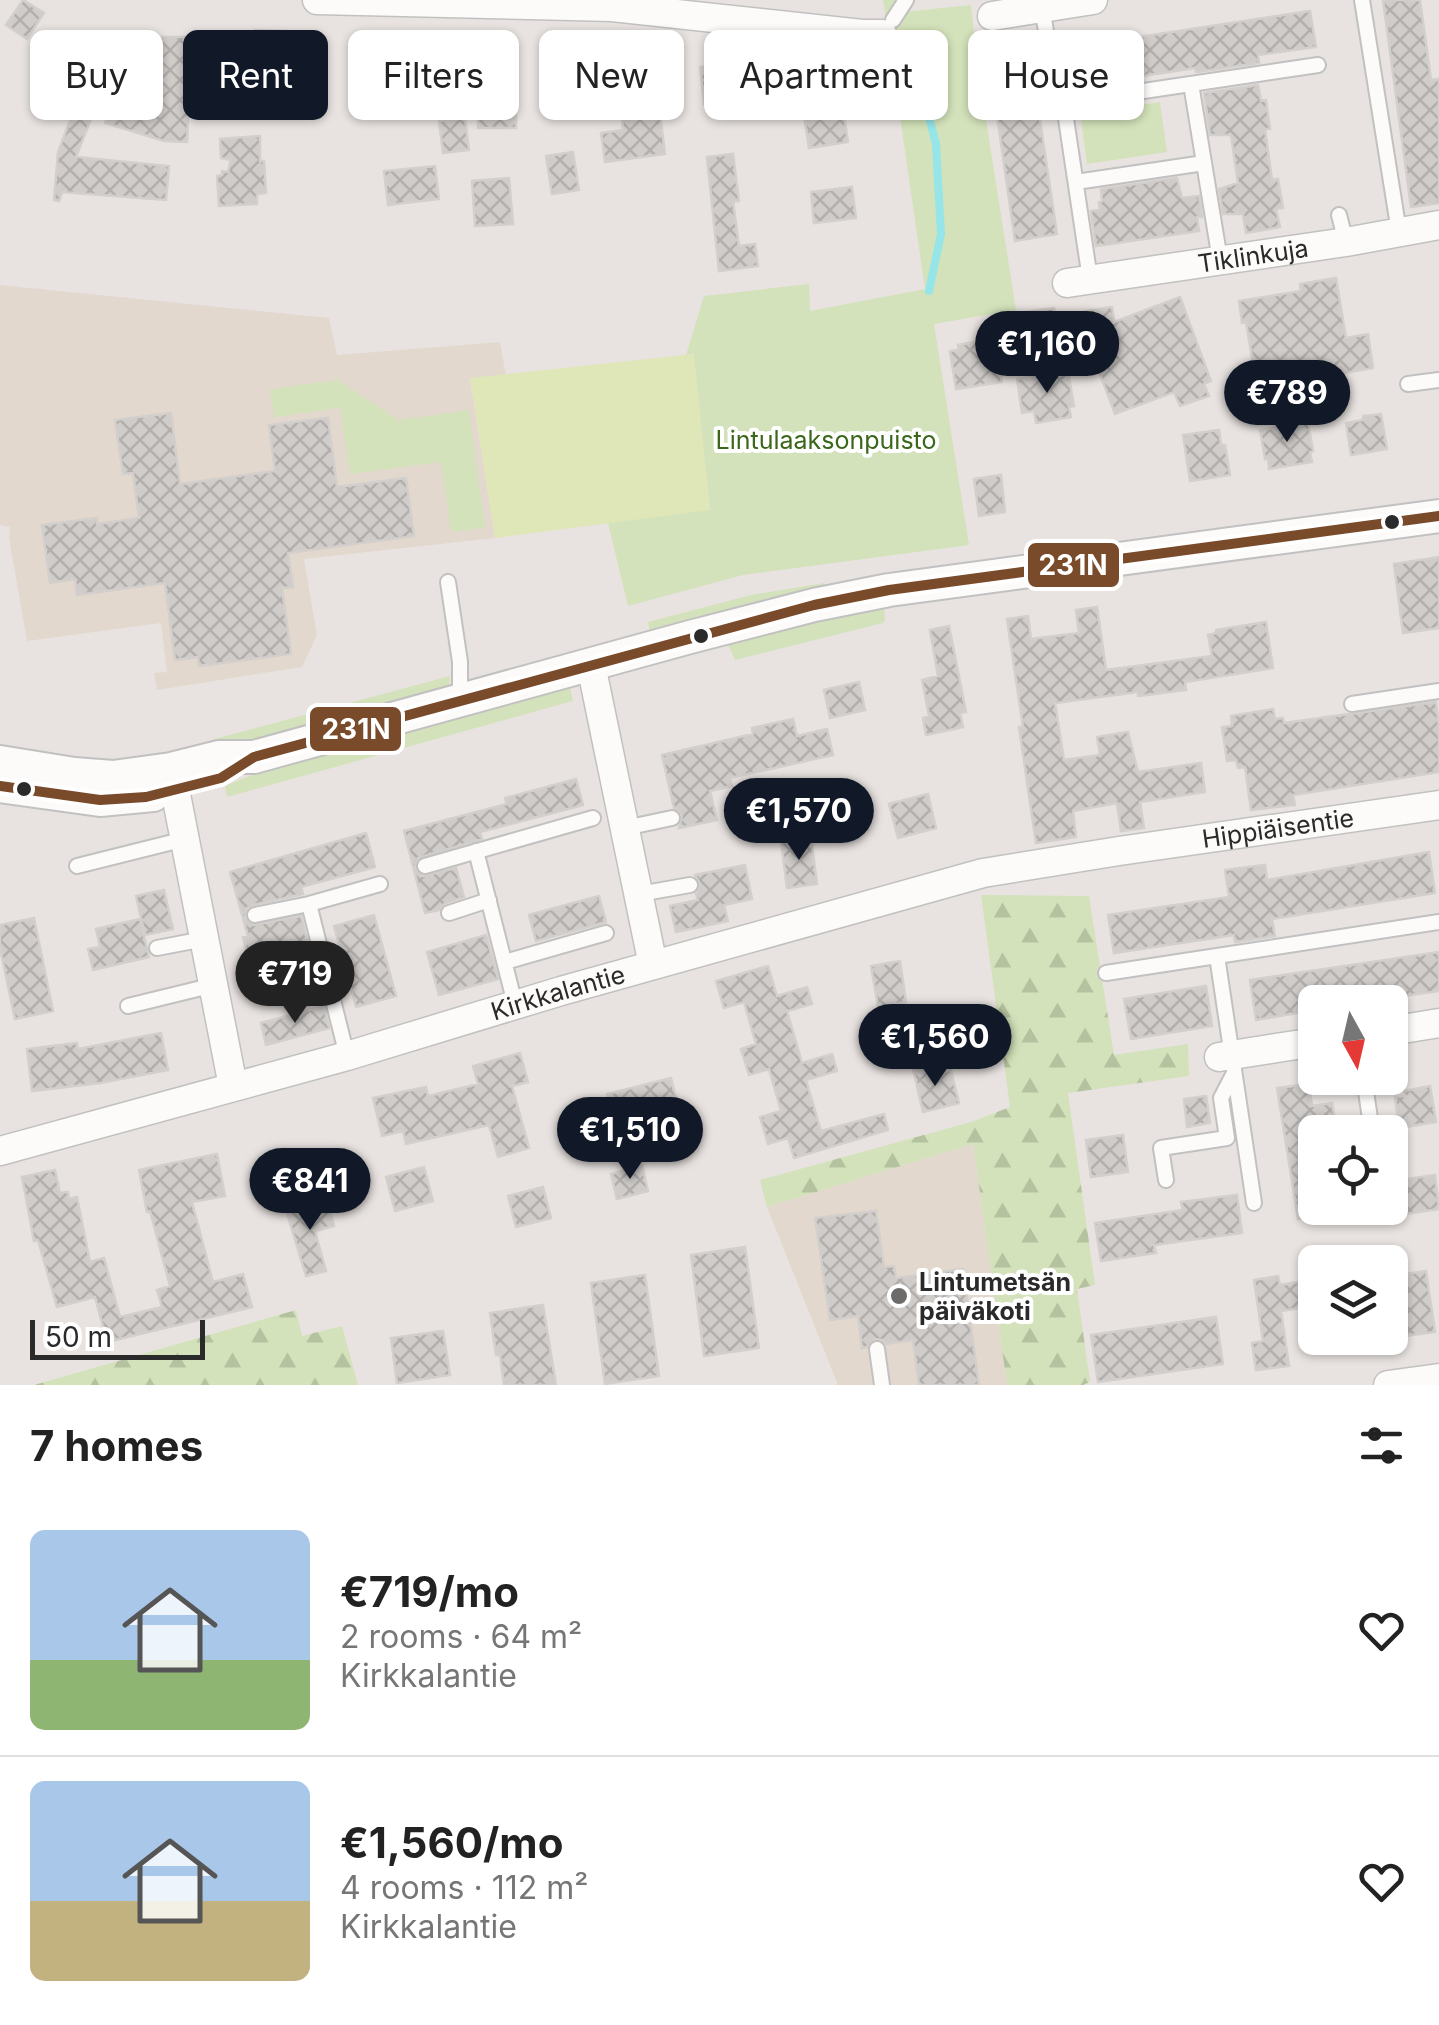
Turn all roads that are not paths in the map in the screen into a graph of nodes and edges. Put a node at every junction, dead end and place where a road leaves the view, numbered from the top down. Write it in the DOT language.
graph roads {
  1 [pos="317,0"];
  2 [pos="906,0"];
  3 [pos="1093,0"];
  4 [pos="1362,0"];
  5 [pos="991,8"];
  6 [pos="1042,8"];
  7 [pos="888,27"];
  8 [pos="1046,30"];
  9 [pos="1318,64"];
  10 [pos="1192,84"];
  11 [pos="1144,91"];
  12 [pos="1066,120"];
  13 [pos="1204,164"];
  14 [pos="1076,182"];
  15 [pos="1439,225"];
  16 [pos="1399,232"];
  17 [pos="1220,260"];
  18 [pos="1078,281"];
  19 [pos="1439,380"];
  20 [pos="1408,384"];
  21 [pos="1439,516"];
  22 [pos="448,582"];
  23 [pos="591,664"];
  24 [pos="1439,691"];
  25 [pos="460,699"];
  26 [pos="1352,704"];
  27 [pos="0,762"];
  28 [pos="173,780"];
  29 [pos="0,786"];
  30 [pos="1439,805"];
  31 [pos="592,818"];
  32 [pos="672,818"];
  33 [pos="625,828"];
  34 [pos="185,839"];
  35 [pos="476,851"];
  36 [pos="1119,851"];
  37 [pos="77,866"];
  38 [pos="425,866"];
  39 [pos="380,884"];
  40 [pos="690,884"];
  41 [pos="638,894"];
  42 [pos="489,900"];
  43 [pos="309,904"];
  44 [pos="449,913"];
  45 [pos="255,915"];
  46 [pos="1439,922"];
  47 [pos="606,932"];
  48 [pos="204,938"];
  49 [pos="156,948"];
  50 [pos="1217,956"];
  51 [pos="504,962"];
  52 [pos="653,966"];
  53 [pos="1106,973"];
  54 [pos="214,985"];
  55 [pos="516,1004"];
  56 [pos="128,1006"];
  57 [pos="1439,1023"];
  58 [pos="1408,1028"];
  59 [pos="1298,1046"];
  60 [pos="347,1056"];
  61 [pos="1228,1061"];
  62 [pos="233,1086"];
  63 [pos="0,1151"];
  64 [pos="1166,1180"];
  65 [pos="1254,1203"];
  66 [pos="877,1349"];
  67 [pos="1439,1378"];
  68 [pos="882,1385"];
  69 [pos="1388,1385"];
  1 -- 7 [label="street"];
  2 -- 7 [label="lane"];
  3 -- 6 [label="street"];
  4 -- 16 [label="lane"];
  5 -- 6 [label="street"];
  6 -- 8 [label="lane"];
  9 -- 10 [label="lane"];
  10 -- 11 [label="lane"];
  10 -- 13 [label="lane"];
  12 -- 14 [label="lane"];
  13 -- 14 [label="lane"];
  13 -- 17 [label="lane"];
  14 -- 18 [label="lane"];
  15 -- 16 [label="street, Tiklinkuja"];
  16 -- 17 [label="street, Tiklinkuja"];
  17 -- 18 [label="street, Tiklinkuja"];
  19 -- 20 [label="lane"];
  21 -- 23 [label="street"];
  22 -- 25 [label="lane"];
  23 -- 25 [label="street"];
  23 -- 33 [label="street"];
  24 -- 26 [label="lane"];
  25 -- 28 [label="street"];
  27 -- 28 [label="street"];
  28 -- 29 [label="street"];
  28 -- 34 [label="street"];
  30 -- 36 [label="street, Hippiäisentie"];
  31 -- 35 [label="lane"];
  32 -- 33 [label="lane"];
  33 -- 41 [label="street"];
  34 -- 37 [label="lane"];
  34 -- 48 [label="street"];
  35 -- 38 [label="lane"];
  35 -- 42 [label="lane"];
  36 -- 52 [label="street, Kirkkalantie"];
  39 -- 43 [label="lane"];
  40 -- 41 [label="lane"];
  41 -- 52 [label="street"];
  42 -- 44 [label="lane"];
  42 -- 51 [label="lane"];
  43 -- 45 [label="lane"];
  43 -- 60 [label="lane"];
  46 -- 50 [label="lane"];
  47 -- 51 [label="lane"];
  48 -- 49 [label="lane"];
  48 -- 54 [label="street"];
  50 -- 53 [label="lane"];
  50 -- 61 [label="lane"];
  51 -- 55 [label="lane"];
  52 -- 55 [label="street, Kirkkalantie"];
  54 -- 56 [label="lane"];
  54 -- 62 [label="street"];
  55 -- 60 [label="street, Kirkkalantie"];
  57 -- 58 [label="street"];
  59 -- 61 [label="street"];
  60 -- 62 [label="street, Kirkkalantie"];
  61 -- 64 [label="lane"];
  61 -- 65 [label="lane"];
  62 -- 63 [label="street, Kirkkalantie"];
  66 -- 68 [label="lane"];
  67 -- 69 [label="street"];
}
